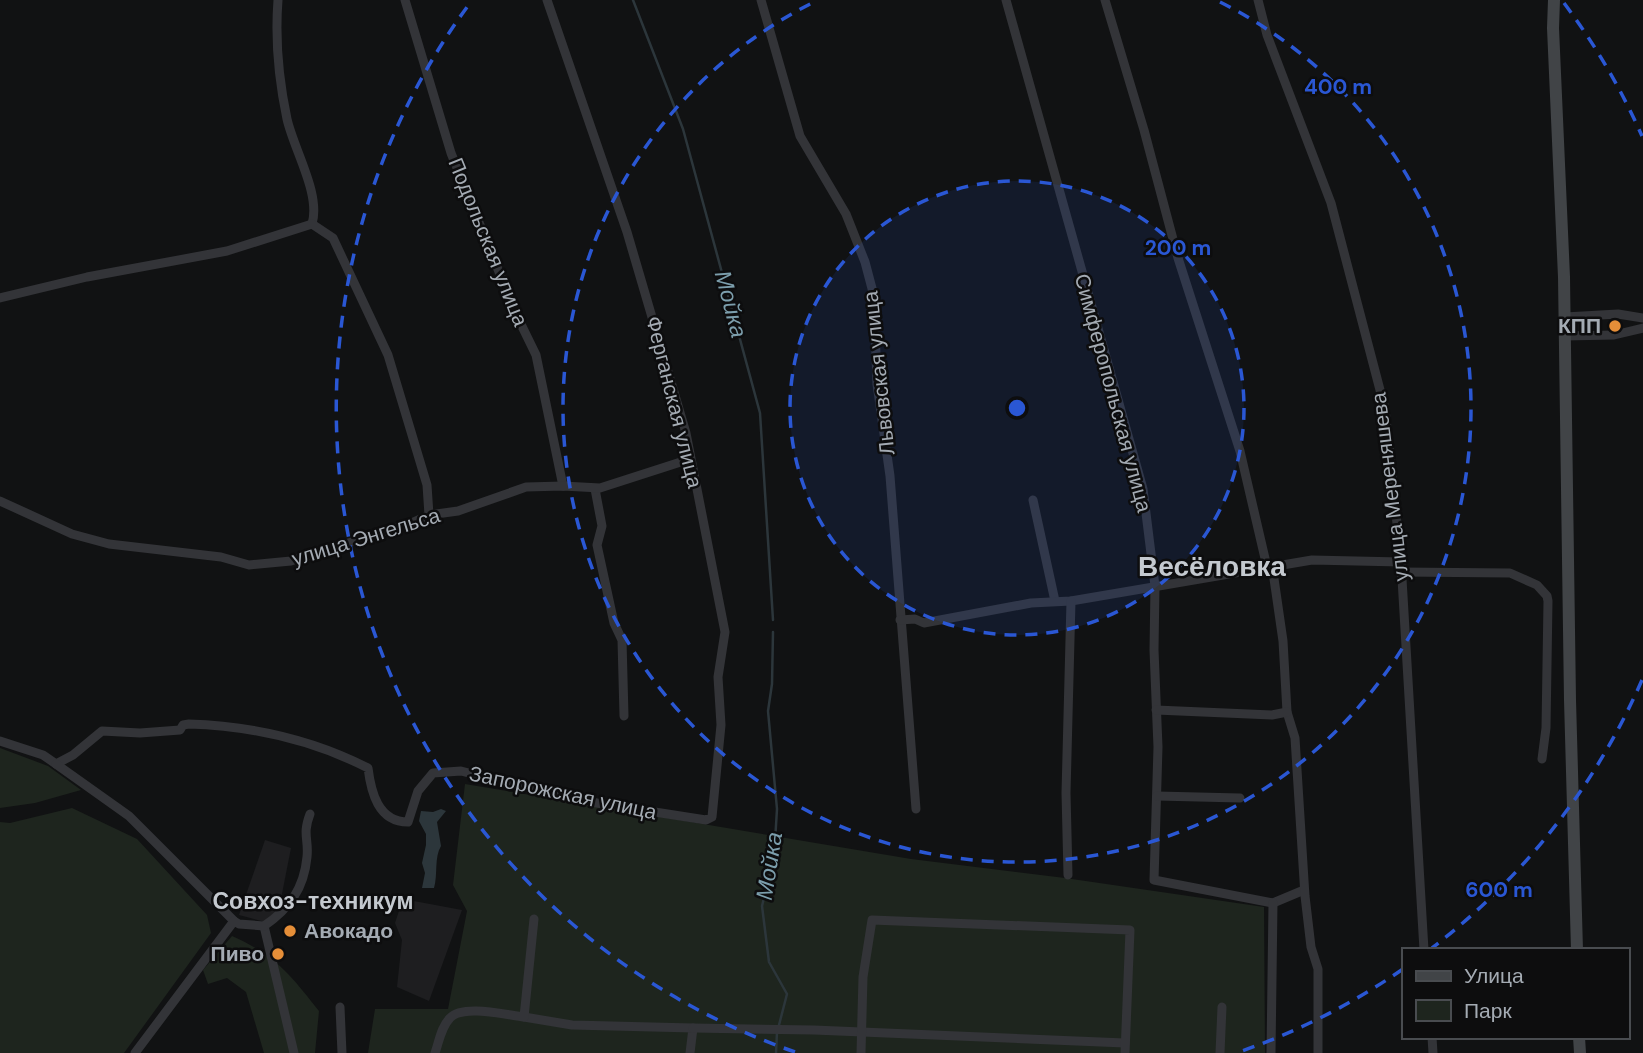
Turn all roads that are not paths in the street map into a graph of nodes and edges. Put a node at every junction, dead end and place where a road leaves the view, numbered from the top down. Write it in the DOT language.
graph roads {
  1 [pos="278,0"];
  2 [pos="405,0"];
  3 [pos="547,0"];
  4 [pos="761,0"];
  5 [pos="1006,0"];
  6 [pos="1105,0"];
  7 [pos="1258,0"];
  8 [pos="1554,0"];
  9 [pos="312,224"];
  10 [pos="0,298"];
  11 [pos="1565,317"];
  12 [pos="1643,318"];
  13 [pos="1643,328"];
  14 [pos="1566,336"];
  15 [pos="690,459"];
  16 [pos="563,486"];
  17 [pos="596,489"];
  18 [pos="1033,500"];
  19 [pos="0,501"];
  20 [pos="429,515"];
  21 [pos="1401,562"];
  22 [pos="1270,566"];
  23 [pos="1401,572"];
  24 [pos="1155,586"];
  25 [pos="1071,600"];
  26 [pos="1055,601"];
  27 [pos="900,620"];
  28 [pos="1156,710"];
  29 [pos="1287,712"];
  30 [pos="624,716"];
  31 [pos="0,741"];
  32 [pos="1542,759"];
  33 [pos="56,764"];
  34 [pos="1157,796"];
  35 [pos="1240,798"];
  36 [pos="916,809"];
  37 [pos="310,814"];
  38 [pos="712,817"];
  39 [pos="1068,875"];
  40 [pos="1304,893"];
  41 [pos="1273,903"];
  42 [pos="534,919"];
  43 [pos="234,921"];
  44 [pos="264,926"];
  45 [pos="1424,948"];
  46 [pos="1577,948"];
  47 [pos="340,1007"];
  48 [pos="1222,1007"];
  49 [pos="524,1017"];
  50 [pos="693,1028"];
  51 [pos="862,1033"];
  52 [pos="1125,1048"];
  53 [pos="135,1053"];
  54 [pos="294,1053"];
  55 [pos="342,1053"];
  56 [pos="435,1053"];
  57 [pos="690,1053"];
  58 [pos="861,1053"];
  59 [pos="1220,1053"];
  60 [pos="1271,1053"];
  61 [pos="1318,1053"];
  1 -- 9 [label="street"];
  2 -- 16 [label="street, Подольская улица"];
  3 -- 15 [label="street, Ферганская улица"];
  4 -- 27 [label="street, Львовская улица"];
  5 -- 24 [label="street, Симферопольская улица"];
  6 -- 22 [label="street"];
  7 -- 21 [label="street, улица Мереняшева"];
  8 -- 11 [label="street"];
  9 -- 10 [label="street"];
  9 -- 20 [label="street"];
  11 -- 12 [label="street"];
  11 -- 14 [label="street"];
  13 -- 14 [label="street"];
  14 -- 46 [label="street"];
  15 -- 17 [label="street, улица Энгельса"];
  15 -- 38 [label="street, Ферганская улица"];
  16 -- 17 [label="street, улица Энгельса"];
  16 -- 20 [label="street, улица Энгельса"];
  17 -- 30 [label="street"];
  18 -- 26 [label="street"];
  19 -- 20 [label="street, улица Энгельса"];
  21 -- 22 [label="street"];
  21 -- 23 [label="street, улица Мереняшева"];
  22 -- 24 [label="street"];
  22 -- 29 [label="street"];
  23 -- 32 [label="street"];
  23 -- 45 [label="street, улица Мереняшева"];
  24 -- 25 [label="street"];
  24 -- 28 [label="street, Симферопольская улица"];
  25 -- 26 [label="street"];
  25 -- 39 [label="street"];
  26 -- 27 [label="street"];
  27 -- 36 [label="street, Львовская улица"];
  28 -- 29 [label="street"];
  28 -- 34 [label="street, Симферопольская улица"];
  29 -- 40 [label="street"];
  31 -- 33 [label="street"];
  33 -- 38 [label="street, Запорожская улица"];
  33 -- 43 [label="street"];
  34 -- 35 [label="street"];
  34 -- 41 [label="street, Симферопольская улица"];
  37 -- 44 [label="street"];
  40 -- 41 [label="street"];
  40 -- 61 [label="street"];
  41 -- 60 [label="street"];
  42 -- 49 [label="street"];
  43 -- 44 [label="street"];
  43 -- 53 [label="street"];
  44 -- 54 [label="street"];
  47 -- 55 [label="street"];
  48 -- 59 [label="street"];
  49 -- 50 [label="street"];
  49 -- 56 [label="street"];
  50 -- 51 [label="street"];
  50 -- 57 [label="street"];
  51 -- 52 [label="street"];
  51 -- 52 [label="street"];
  51 -- 58 [label="street"];
}
